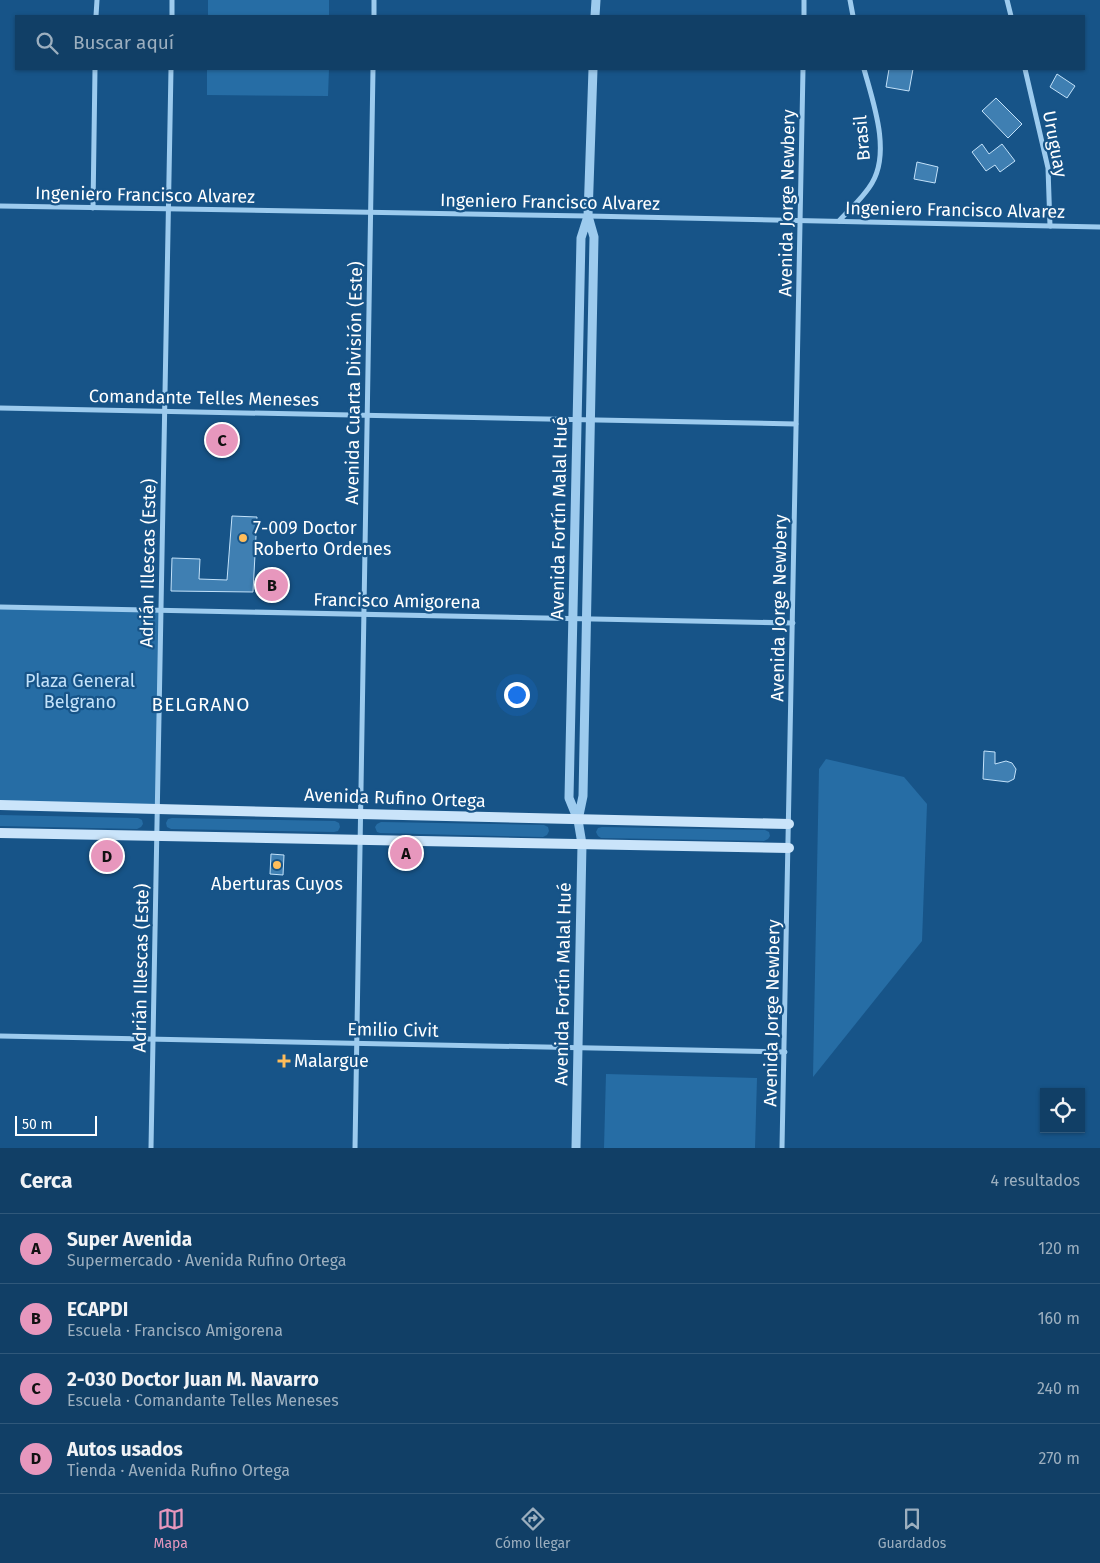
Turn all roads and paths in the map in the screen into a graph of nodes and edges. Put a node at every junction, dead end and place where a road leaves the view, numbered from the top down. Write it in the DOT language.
graph roads {
  1 [pos="96,0"];
  2 [pos="172,0"];
  3 [pos="374,0"];
  4 [pos="596,0"];
  5 [pos="804,0"];
  6 [pos="850,0"];
  7 [pos="1007,0"];
  8 [pos="96,15"];
  9 [pos="172,15"];
  10 [pos="374,15"];
  11 [pos="595,15"];
  12 [pos="804,15"];
  13 [pos="853,15"];
  14 [pos="1011,15"];
  15 [pos="95,70"];
  16 [pos="171,70"];
  17 [pos="373,70"];
  18 [pos="593,70"];
  19 [pos="803,70"];
  20 [pos="864,70"];
  21 [pos="1024,70"];
  22 [pos="0,206"];
  23 [pos="93,208"];
  24 [pos="168,209"];
  25 [pos="371,213"];
  26 [pos="588,216"];
  27 [pos="800,220"];
  28 [pos="839,221"];
  29 [pos="1050,226"];
  30 [pos="1100,227"];
  31 [pos="0,408"];
  32 [pos="164,411"];
  33 [pos="367,415"];
  34 [pos="577,420"];
  35 [pos="590,420"];
  36 [pos="796,424"];
  37 [pos="0,607"];
  38 [pos="161,610"];
  39 [pos="364,614"];
  40 [pos="573,619"];
  41 [pos="586,619"];
  42 [pos="793,624"];
  43 [pos="0,805"];
  44 [pos="158,808"];
  45 [pos="360,813"];
  46 [pos="578,820"];
  47 [pos="789,824"];
  48 [pos="0,833"];
  49 [pos="157,836"];
  50 [pos="360,840"];
  51 [pos="582,844"];
  52 [pos="789,848"];
  53 [pos="0,1036"];
  54 [pos="153,1039"];
  55 [pos="357,1043"];
  56 [pos="578,1048"];
  57 [pos="785,1052"];
  58 [pos="151,1148"];
  59 [pos="355,1148"];
  60 [pos="576,1148"];
  61 [pos="782,1148"];
  1 -- 8 [label="street"];
  2 -- 9 [label="street"];
  3 -- 10 [label="street"];
  4 -- 11 [label="street"];
  5 -- 12 [label="street"];
  6 -- 13 [label="street"];
  7 -- 14 [label="street"];
  15 -- 23 [label="street"];
  16 -- 24 [label="street, Adrián Illescas (Este)"];
  17 -- 25 [label="street, Avenida Cuarta División (Este)"];
  18 -- 26 [label="street, Avenida Fortín Malal Hué"];
  19 -- 27 [label="street, Avenida Jorge Newbery"];
  20 -- 28 [label="street, Brasil"];
  21 -- 29 [label="street, Uruguay"];
  22 -- 23 [label="street, Ingeniero Francisco Alvarez"];
  23 -- 24 [label="street, Ingeniero Francisco Alvarez"];
  24 -- 25 [label="street, Ingeniero Francisco Alvarez"];
  24 -- 32 [label="street, Adrián Illescas (Este)"];
  25 -- 26 [label="street, Ingeniero Francisco Alvarez"];
  25 -- 33 [label="street, Avenida Cuarta División (Este)"];
  26 -- 27 [label="street, Ingeniero Francisco Alvarez"];
  26 -- 34 [label="street, Avenida Fortín Malal Hué"];
  26 -- 35 [label="street, Avenida Fortín Malal Hué"];
  27 -- 28 [label="street, Ingeniero Francisco Alvarez"];
  27 -- 36 [label="street, Avenida Jorge Newbery"];
  28 -- 29 [label="street, Ingeniero Francisco Alvarez"];
  29 -- 30 [label="street, Ingeniero Francisco Alvarez"];
  31 -- 32 [label="street, Comandante Telles Meneses"];
  32 -- 33 [label="street, Comandante Telles Meneses"];
  32 -- 38 [label="street, Adrián Illescas (Este)"];
  33 -- 34 [label="street, Comandante Telles Meneses"];
  33 -- 39 [label="street, Avenida Cuarta División (Este)"];
  34 -- 35 [label="street, Comandante Telles Meneses"];
  34 -- 40 [label="street, Avenida Fortín Malal Hué"];
  35 -- 36 [label="street, Comandante Telles Meneses"];
  35 -- 41 [label="street, Avenida Fortín Malal Hué"];
  36 -- 42 [label="street, Avenida Jorge Newbery"];
  37 -- 38 [label="street, Francisco Amigorena"];
  38 -- 39 [label="street, Francisco Amigorena"];
  38 -- 44 [label="street, Adrián Illescas (Este)"];
  39 -- 40 [label="street, Francisco Amigorena"];
  39 -- 45 [label="street, Avenida Cuarta División (Este)"];
  40 -- 41 [label="street, Francisco Amigorena"];
  40 -- 46 [label="street, Avenida Fortín Malal Hué"];
  41 -- 42 [label="street, Francisco Amigorena"];
  41 -- 46 [label="street, Avenida Fortín Malal Hué"];
  42 -- 47 [label="street, Avenida Jorge Newbery"];
  43 -- 44 [label="main road, Avenida Rufino Ortega"];
  44 -- 45 [label="main road, Avenida Rufino Ortega"];
  44 -- 49 [label="street, Adrián Illescas (Este)"];
  45 -- 46 [label="main road, Avenida Rufino Ortega"];
  45 -- 50 [label="street, Avenida Cuarta División (Este)"];
  46 -- 47 [label="main road, Avenida Rufino Ortega"];
  46 -- 51 [label="street, Avenida Fortín Malal Hué"];
  47 -- 52 [label="street, Avenida Jorge Newbery"];
  48 -- 49 [label="main road"];
  49 -- 50 [label="main road"];
  49 -- 54 [label="street, Adrián Illescas (Este)"];
  50 -- 51 [label="main road"];
  50 -- 55 [label="street, Avenida Cuarta División (Este)"];
  51 -- 52 [label="main road"];
  51 -- 56 [label="street, Avenida Fortín Malal Hué"];
  52 -- 57 [label="street, Avenida Jorge Newbery"];
  53 -- 54 [label="street, Emilio Civit"];
  54 -- 55 [label="street, Emilio Civit"];
  54 -- 58 [label="street, Adrián Illescas (Este)"];
  55 -- 56 [label="street, Emilio Civit"];
  55 -- 59 [label="street, Avenida Cuarta División (Este)"];
  56 -- 57 [label="street, Emilio Civit"];
  56 -- 60 [label="street, Avenida Fortín Malal Hué"];
  57 -- 61 [label="street, Avenida Jorge Newbery"];
}
